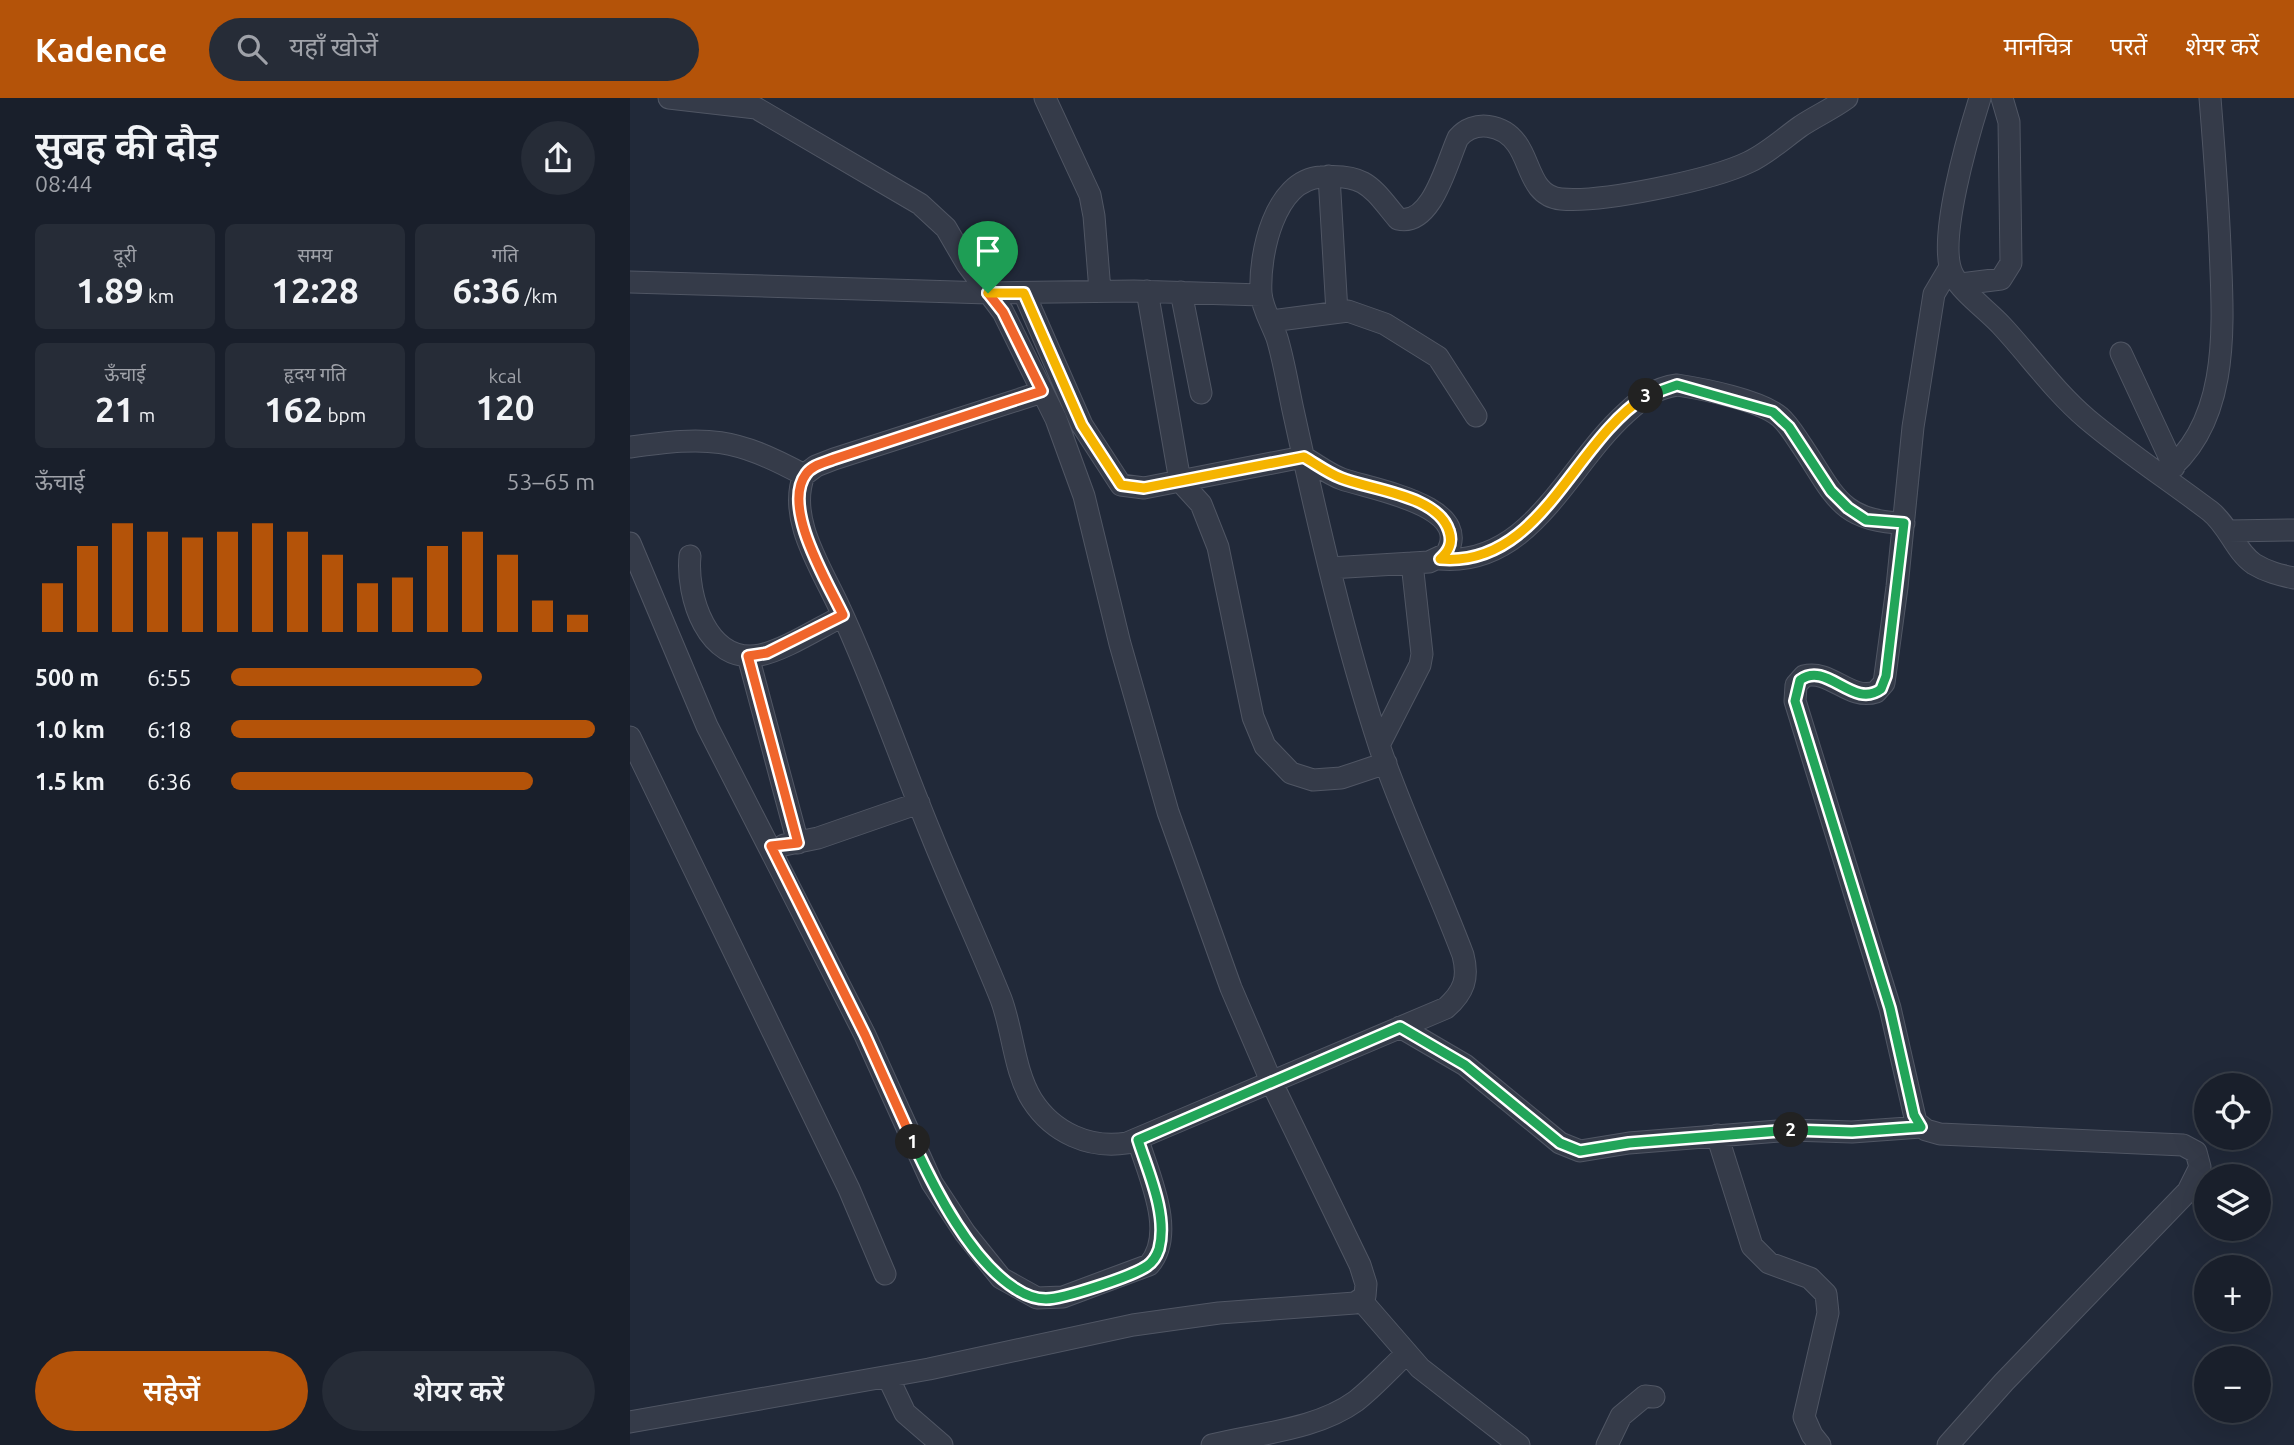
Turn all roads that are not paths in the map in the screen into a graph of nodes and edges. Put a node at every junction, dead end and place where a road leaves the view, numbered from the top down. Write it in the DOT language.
graph roads {
  1 [pos="668,98"];
  2 [pos="1045,98"];
  3 [pos="1847,98"];
  4 [pos="1980,98"];
  5 [pos="2002,98"];
  6 [pos="2210,98"];
  7 [pos="754,103"];
  8 [pos="1329,176"];
  9 [pos="1956,276"];
  10 [pos="630,282"];
  11 [pos="1147,291"];
  12 [pos="1100,292"];
  13 [pos="1181,292"];
  14 [pos="988,293"];
  15 [pos="1024,293"];
  16 [pos="1261,295"];
  17 [pos="1337,312"];
  18 [pos="1271,321"];
  19 [pos="2121,353"];
  20 [pos="1042,391"];
  21 [pos="1200,393"];
  22 [pos="1476,416"];
  23 [pos="630,447"];
  24 [pos="1304,457"];
  25 [pos="2168,471"];
  26 [pos="804,475"];
  27 [pos="1180,481"];
  28 [pos="1904,523"];
  29 [pos="2294,530"];
  30 [pos="2228,531"];
  31 [pos="630,543"];
  32 [pos="690,556"];
  33 [pos="1440,559"];
  34 [pos="1412,564"];
  35 [pos="1329,568"];
  36 [pos="2294,578"];
  37 [pos="843,615"];
  38 [pos="748,656"];
  39 [pos="630,737"];
  40 [pos="1382,754"];
  41 [pos="919,803"];
  42 [pos="798,843"];
  43 [pos="771,846"];
  44 [pos="1400,1027"];
  45 [pos="1271,1081"];
  46 [pos="1921,1127"];
  47 [pos="1717,1135"];
  48 [pos="1138,1140"];
  49 [pos="885,1274"];
  50 [pos="1361,1300"];
  51 [pos="1407,1353"];
  52 [pos="888,1377"];
  53 [pos="1654,1397"];
  54 [pos="630,1422"];
  55 [pos="942,1445"];
  56 [pos="1212,1445"];
  57 [pos="1519,1445"];
  58 [pos="1607,1445"];
  59 [pos="1820,1445"];
  60 [pos="1948,1445"];
  1 -- 7 [label="street"];
  2 -- 12 [label="street"];
  3 -- 8 [label="street"];
  4 -- 9 [label="street"];
  5 -- 9 [label="street"];
  6 -- 25 [label="street"];
  7 -- 14 [label="street"];
  8 -- 16 [label="street"];
  8 -- 17 [label="street"];
  9 -- 25 [label="street"];
  9 -- 28 [label="street"];
  10 -- 14 [label="street"];
  11 -- 12 [label="street"];
  11 -- 13 [label="street"];
  11 -- 27 [label="street"];
  12 -- 15 [label="street"];
  13 -- 16 [label="street"];
  13 -- 21 [label="street"];
  14 -- 15 [label="street"];
  14 -- 20 [label="street"];
  15 -- 27 [label="street"];
  16 -- 18 [label="street"];
  17 -- 18 [label="street"];
  17 -- 22 [label="street"];
  18 -- 24 [label="street"];
  19 -- 25 [label="street"];
  20 -- 26 [label="street"];
  20 -- 45 [label="street"];
  23 -- 26 [label="street"];
  24 -- 27 [label="street"];
  24 -- 33 [label="street"];
  24 -- 35 [label="street"];
  25 -- 30 [label="street"];
  26 -- 37 [label="street"];
  27 -- 40 [label="street"];
  28 -- 33 [label="street"];
  28 -- 46 [label="street"];
  29 -- 30 [label="street"];
  30 -- 36 [label="street"];
  31 -- 43 [label="street"];
  32 -- 38 [label="street"];
  33 -- 34 [label="street"];
  34 -- 35 [label="street"];
  34 -- 40 [label="street"];
  35 -- 40 [label="street"];
  37 -- 38 [label="street"];
  37 -- 41 [label="street"];
  38 -- 42 [label="street"];
  39 -- 49 [label="street"];
  40 -- 44 [label="street"];
  41 -- 42 [label="street"];
  41 -- 48 [label="street"];
  42 -- 43 [label="street"];
  43 -- 48 [label="street"];
  44 -- 45 [label="street"];
  44 -- 47 [label="street"];
  45 -- 48 [label="street"];
  45 -- 50 [label="street"];
  46 -- 47 [label="street"];
  46 -- 60 [label="street"];
  47 -- 59 [label="street"];
  50 -- 51 [label="street"];
  50 -- 52 [label="street"];
  51 -- 56 [label="street"];
  51 -- 57 [label="street"];
  52 -- 54 [label="street"];
  52 -- 55 [label="street"];
  53 -- 58 [label="street"];
}
